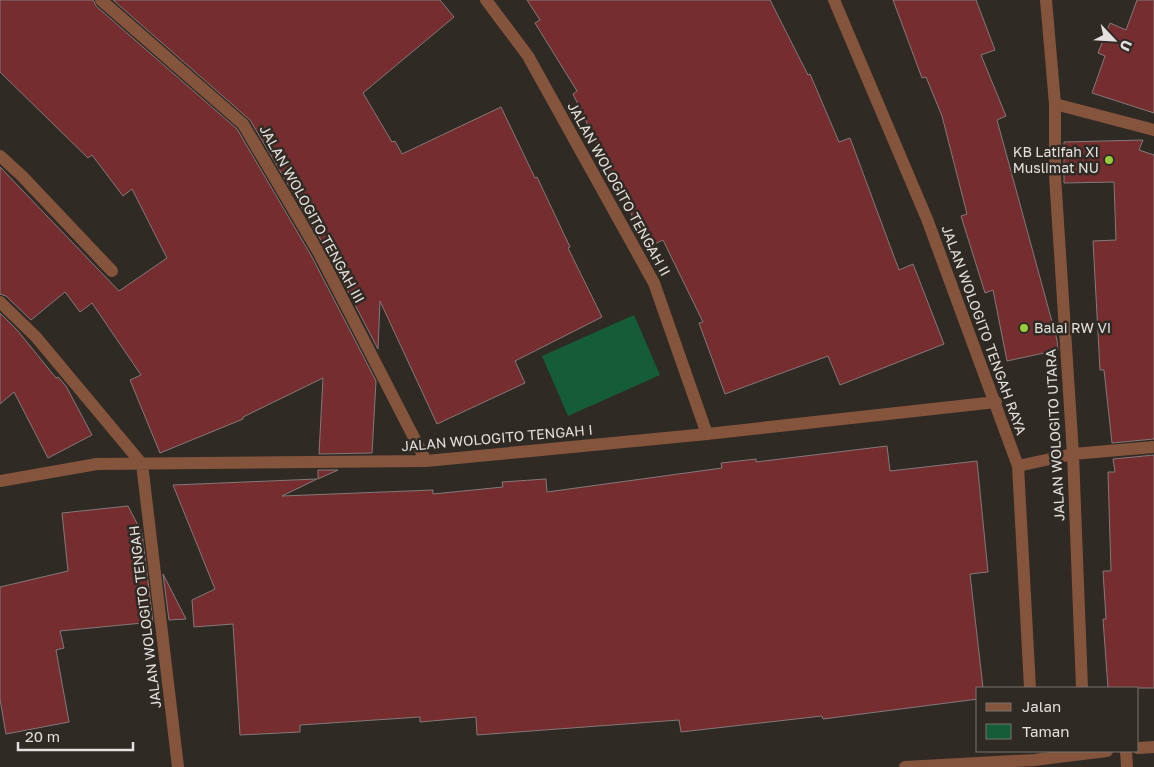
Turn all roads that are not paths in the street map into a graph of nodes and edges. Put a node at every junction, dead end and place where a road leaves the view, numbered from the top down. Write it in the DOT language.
graph roads {
  1 [pos="101,0"];
  2 [pos="486,0"];
  3 [pos="834,0"];
  4 [pos="1046,0"];
  5 [pos="1055,104"];
  6 [pos="1154,130"];
  7 [pos="0,156"];
  8 [pos="112,271"];
  9 [pos="0,302"];
  10 [pos="996,402"];
  11 [pos="707,434"];
  12 [pos="1154,447"];
  13 [pos="1072,454"];
  14 [pos="426,461"];
  15 [pos="142,464"];
  16 [pos="1018,466"];
  17 [pos="0,481"];
  18 [pos="1030,687"];
  19 [pos="1082,687"];
  20 [pos="1154,747"];
  21 [pos="1139,748"];
  22 [pos="1084,752"];
  23 [pos="1126,752"];
  24 [pos="1034,755"];
  25 [pos="178,767"];
  26 [pos="904,767"];
  27 [pos="1127,767"];
  1 -- 14 [label="street, JALAN WOLOGITO TENGAH III"];
  2 -- 11 [label="street, JALAN WOLOGITO TENGAH II"];
  3 -- 10 [label="street, JALAN WOLOGITO TENGAH RAYA"];
  4 -- 5 [label="street, JALAN WOLOGITO UTARA"];
  5 -- 6 [label="street"];
  5 -- 13 [label="street, JALAN WOLOGITO UTARA"];
  7 -- 8 [label="street"];
  9 -- 15 [label="street"];
  10 -- 11 [label="street, JALAN WOLOGITO TENGAH I"];
  10 -- 16 [label="street, JALAN WOLOGITO TENGAH RAYA"];
  11 -- 14 [label="street, JALAN WOLOGITO TENGAH I"];
  12 -- 13 [label="street"];
  13 -- 16 [label="street"];
  13 -- 19 [label="street, JALAN WOLOGITO UTARA"];
  14 -- 15 [label="street, JALAN WOLOGITO TENGAH I"];
  15 -- 17 [label="street, JALAN WOLOGITO TENGAH I"];
  15 -- 25 [label="street, JALAN WOLOGITO TENGAH"];
  16 -- 18 [label="street, JALAN WOLOGITO TENGAH RAYA"];
  20 -- 21 [label="street"];
  22 -- 24 [label="street"];
  23 -- 27 [label="street"];
  24 -- 26 [label="street"];
}
